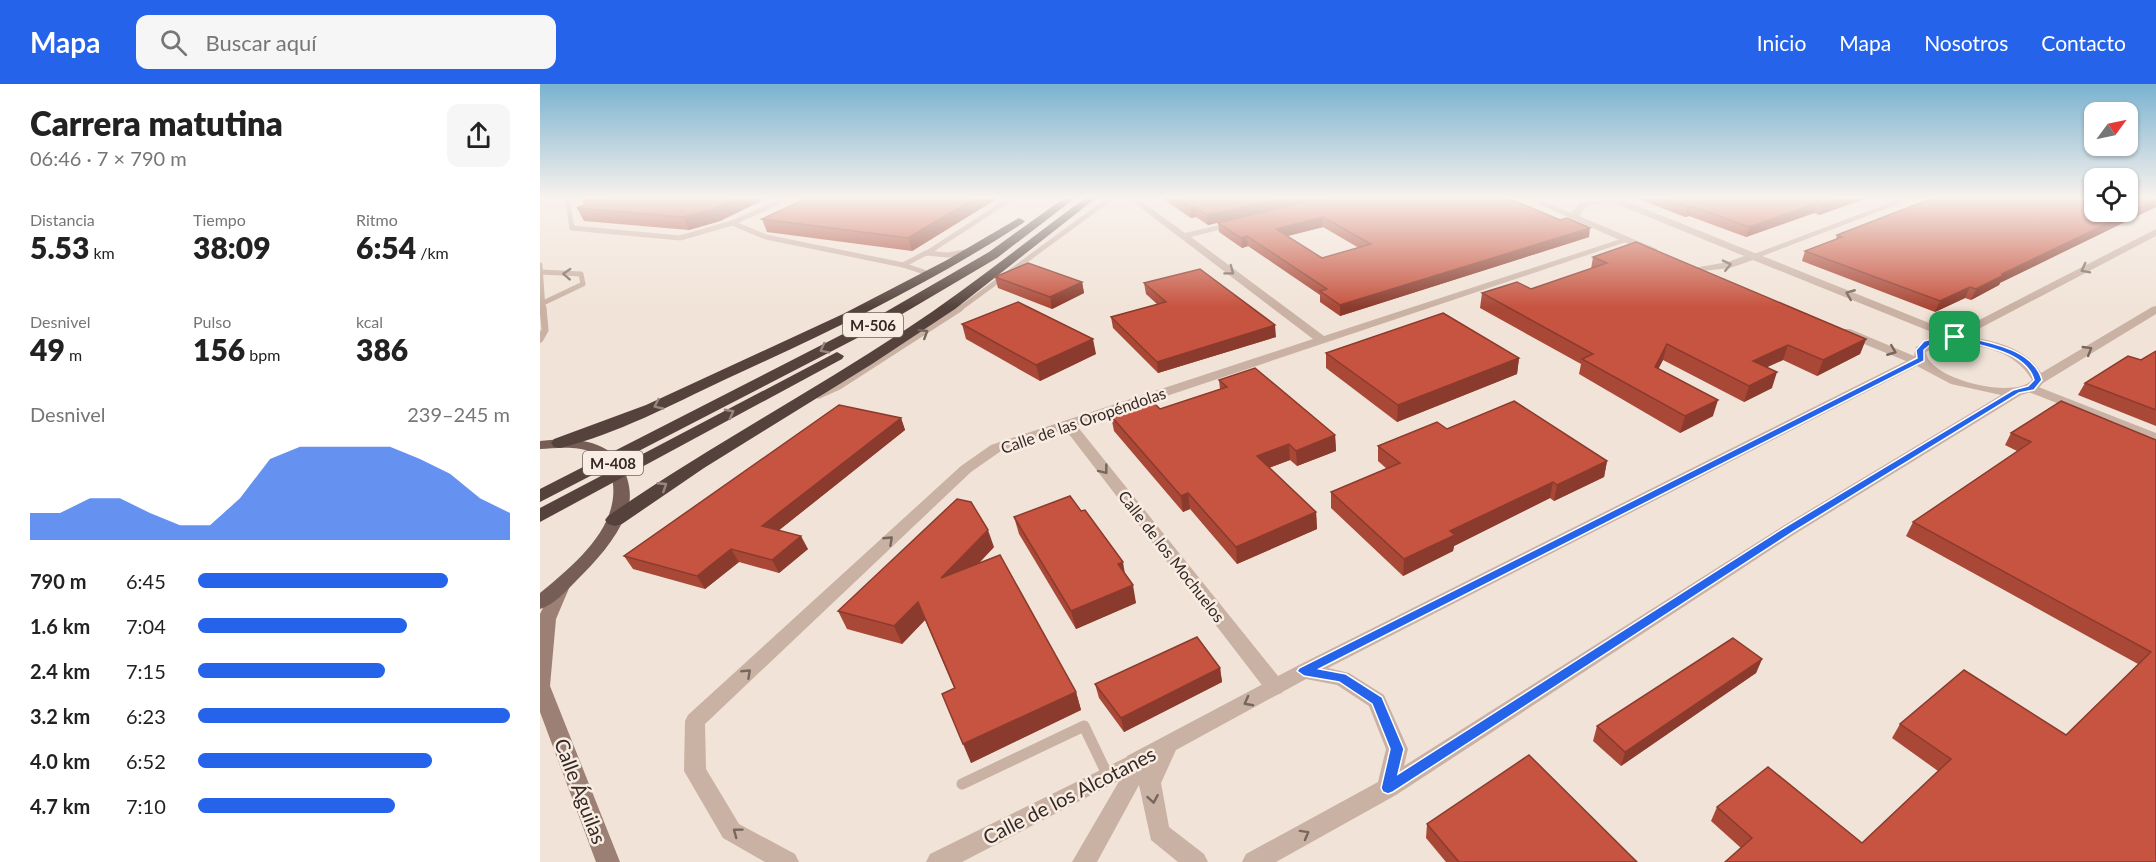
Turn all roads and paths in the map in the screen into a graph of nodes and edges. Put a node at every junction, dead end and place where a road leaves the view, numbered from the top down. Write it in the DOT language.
graph roads {
  1 [pos="640,234"];
  2 [pos="693,234"];
  3 [pos="759,234"];
  4 [pos="955,234"];
  5 [pos="1000,234"];
  6 [pos="1021,234"];
  7 [pos="1043,234"];
  8 [pos="1063,234"];
  9 [pos="1190,234"];
  10 [pos="1614,234"];
  11 [pos="1704,234"];
  12 [pos="1812,234"];
  13 [pos="2152,234"];
  14 [pos="1183,236"];
  15 [pos="1627,240"];
  16 [pos="1028,246"];
  17 [pos="976,250"];
  18 [pos="926,253"];
  19 [pos="1756,255"];
  20 [pos="1667,257"];
  21 [pos="540,265"];
  22 [pos="903,265"];
  23 [pos="541,272"];
  24 [pos="924,279"];
  25 [pos="1719,279"];
  26 [pos="543,303"];
  27 [pos="2156,309"];
  28 [pos="1840,329"];
  29 [pos="540,339"];
  30 [pos="1956,339"];
  31 [pos="1322,340"];
  32 [pos="1922,362"];
  33 [pos="2028,387"];
  34 [pos="800,403"];
  35 [pos="1068,424"];
  36 [pos="671,436"];
  37 [pos="2156,438"];
  38 [pos="560,443"];
  39 [pos="540,445"];
  40 [pos="540,496"];
  41 [pos="540,515"];
  42 [pos="615,520"];
  43 [pos="561,586"];
  44 [pos="540,603"];
  45 [pos="1304,671"];
  46 [pos="540,686"];
  47 [pos="1275,687"];
  48 [pos="1168,745"];
  49 [pos="1135,762"];
  50 [pos="1108,776"];
  51 [pos="962,784"];
  52 [pos="1388,788"];
  53 [pos="608,862"];
  54 [pos="787,862"];
  55 [pos="938,862"];
  56 [pos="1084,862"];
  57 [pos="1196,862"];
  58 [pos="1254,862"];
  1 -- 2 [label="lane"];
  3 -- 22 [label="lane"];
  4 -- 18 [label="lane"];
  5 -- 17 [label="highway"];
  6 -- 36 [label="highway, M-506, one-way"];
  7 -- 16 [label="highway, M-506"];
  34 -- 8 [label="lane, one-way"];
  9 -- 14 [label="street"];
  10 -- 15 [label="street"];
  11 -- 19 [label="street"];
  12 -- 19 [label="street"];
  13 -- 30 [label="street, one-way"];
  14 -- 31 [label="street, one-way"];
  15 -- 20 [label="street"];
  15 -- 31 [label="street, Calle de las Oropéndolas"];
  16 -- 34 [label="highway"];
  36 -- 16 [label="highway, M-506, one-way"];
  17 -- 18 [label="lane"];
  17 -- 24 [label="highway"];
  18 -- 22 [label="lane"];
  25 -- 19 [label="street, one-way"];
  30 -- 19 [label="street, one-way"];
  21 -- 23 [label="lane"];
  22 -- 24 [label="lane"];
  23 -- 26 [label="lane"];
  26 -- 23 [label="lane, one-way"];
  24 -- 38 [label="highway, one-way"];
  26 -- 29 [label="lane"];
  33 -- 27 [label="street, one-way"];
  28 -- 32 [label="street, one-way"];
  30 -- 32 [label="street, Calle de los Alcotanes"];
  30 -- 33 [label="street"];
  31 -- 35 [label="street, Calle de las Oropéndolas"];
  32 -- 33 [label="street"];
  32 -- 45 [label="street, Calle de los Alcotanes"];
  33 -- 37 [label="street"];
  33 -- 52 [label="street"];
  42 -- 34 [label="highway, one-way"];
  35 -- 47 [label="street, Calle de los Mochuelos, one-way"];
  54 -- 35 [label="street, Calle de las Oropéndolas, one-way"];
  36 -- 40 [label="highway, M-506"];
  36 -- 41 [label="highway, M-506"];
  38 -- 39 [label="main road, M-408"];
  38 -- 42 [label="main road, M-408"];
  42 -- 43 [label="main road, M-408"];
  43 -- 44 [label="main road, M-408"];
  43 -- 46 [label="main road"];
  45 -- 47 [label="street, Calle de los Alcotanes"];
  45 -- 52 [label="street"];
  46 -- 53 [label="main road, Calle Águilas"];
  47 -- 48 [label="street, Calle de los Alcotanes, one-way"];
  48 -- 49 [label="street, Calle de los Alcotanes"];
  48 -- 57 [label="street, Calle de los Alcotanes, one-way"];
  49 -- 50 [label="street, Calle de los Alcotanes"];
  49 -- 56 [label="street"];
  50 -- 51 [label="lane"];
  50 -- 55 [label="street, Calle de los Alcotanes"];
  58 -- 52 [label="street, one-way"];
}
